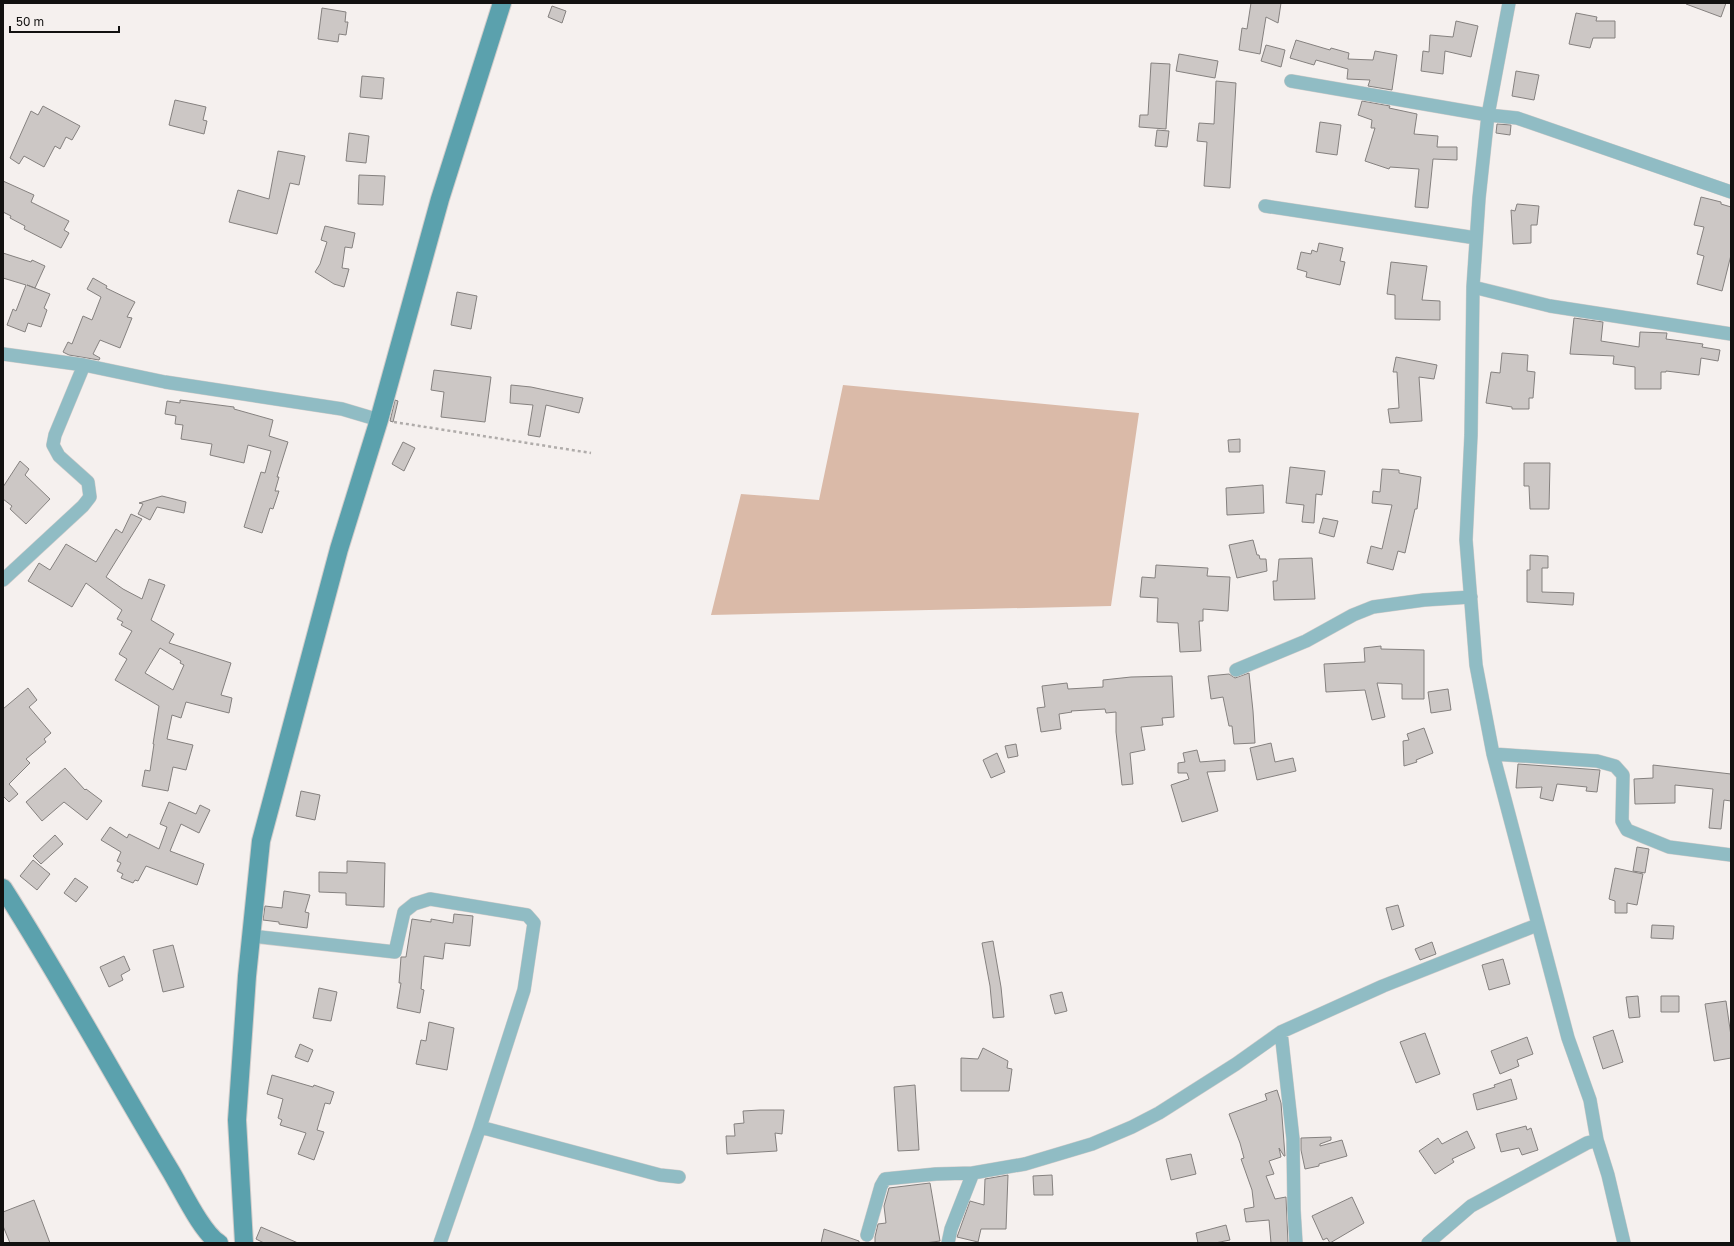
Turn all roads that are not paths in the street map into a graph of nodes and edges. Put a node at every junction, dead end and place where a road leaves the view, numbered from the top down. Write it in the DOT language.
graph roads {
  1 [pos="502,3"];
  2 [pos="1509,3"];
  3 [pos="1291,81"];
  4 [pos="1488,115"];
  5 [pos="1731,192"];
  6 [pos="1265,206"];
  7 [pos="1476,238"];
  8 [pos="1473,287"];
  9 [pos="1731,334"];
  10 [pos="3,354"];
  11 [pos="84,365"];
  12 [pos="379,420"];
  13 [pos="3,580"];
  14 [pos="1471,596"];
  15 [pos="1236,670"];
  16 [pos="1493,754"];
  17 [pos="1731,856"];
  18 [pos="3,888"];
  19 [pos="1537,925"];
  20 [pos="251,936"];
  21 [pos="1280,1032"];
  22 [pos="480,1127"];
  23 [pos="1597,1140"];
  24 [pos="973,1173"];
  25 [pos="679,1177"];
  26 [pos="867,1235"];
  27 [pos="219,1243"];
  28 [pos="244,1243"];
  29 [pos="440,1243"];
  30 [pos="948,1243"];
  31 [pos="1296,1243"];
  32 [pos="1428,1243"];
  33 [pos="1624,1243"];
  1 -- 12 [label="street"];
  2 -- 4 [label="street"];
  3 -- 4 [label="street"];
  4 -- 5 [label="street"];
  4 -- 7 [label="street"];
  6 -- 7 [label="street"];
  7 -- 8 [label="street"];
  8 -- 9 [label="street"];
  8 -- 14 [label="street"];
  10 -- 11 [label="street"];
  11 -- 12 [label="street"];
  11 -- 13 [label="street"];
  12 -- 20 [label="street"];
  14 -- 15 [label="street"];
  14 -- 16 [label="street"];
  16 -- 17 [label="street"];
  16 -- 19 [label="street"];
  18 -- 27 [label="street"];
  19 -- 21 [label="street"];
  19 -- 23 [label="street"];
  20 -- 22 [label="street"];
  20 -- 28 [label="street"];
  21 -- 24 [label="street"];
  21 -- 31 [label="street"];
  22 -- 25 [label="street"];
  22 -- 29 [label="street"];
  23 -- 32 [label="street"];
  23 -- 33 [label="street"];
  24 -- 26 [label="street"];
  24 -- 30 [label="street"];
}
